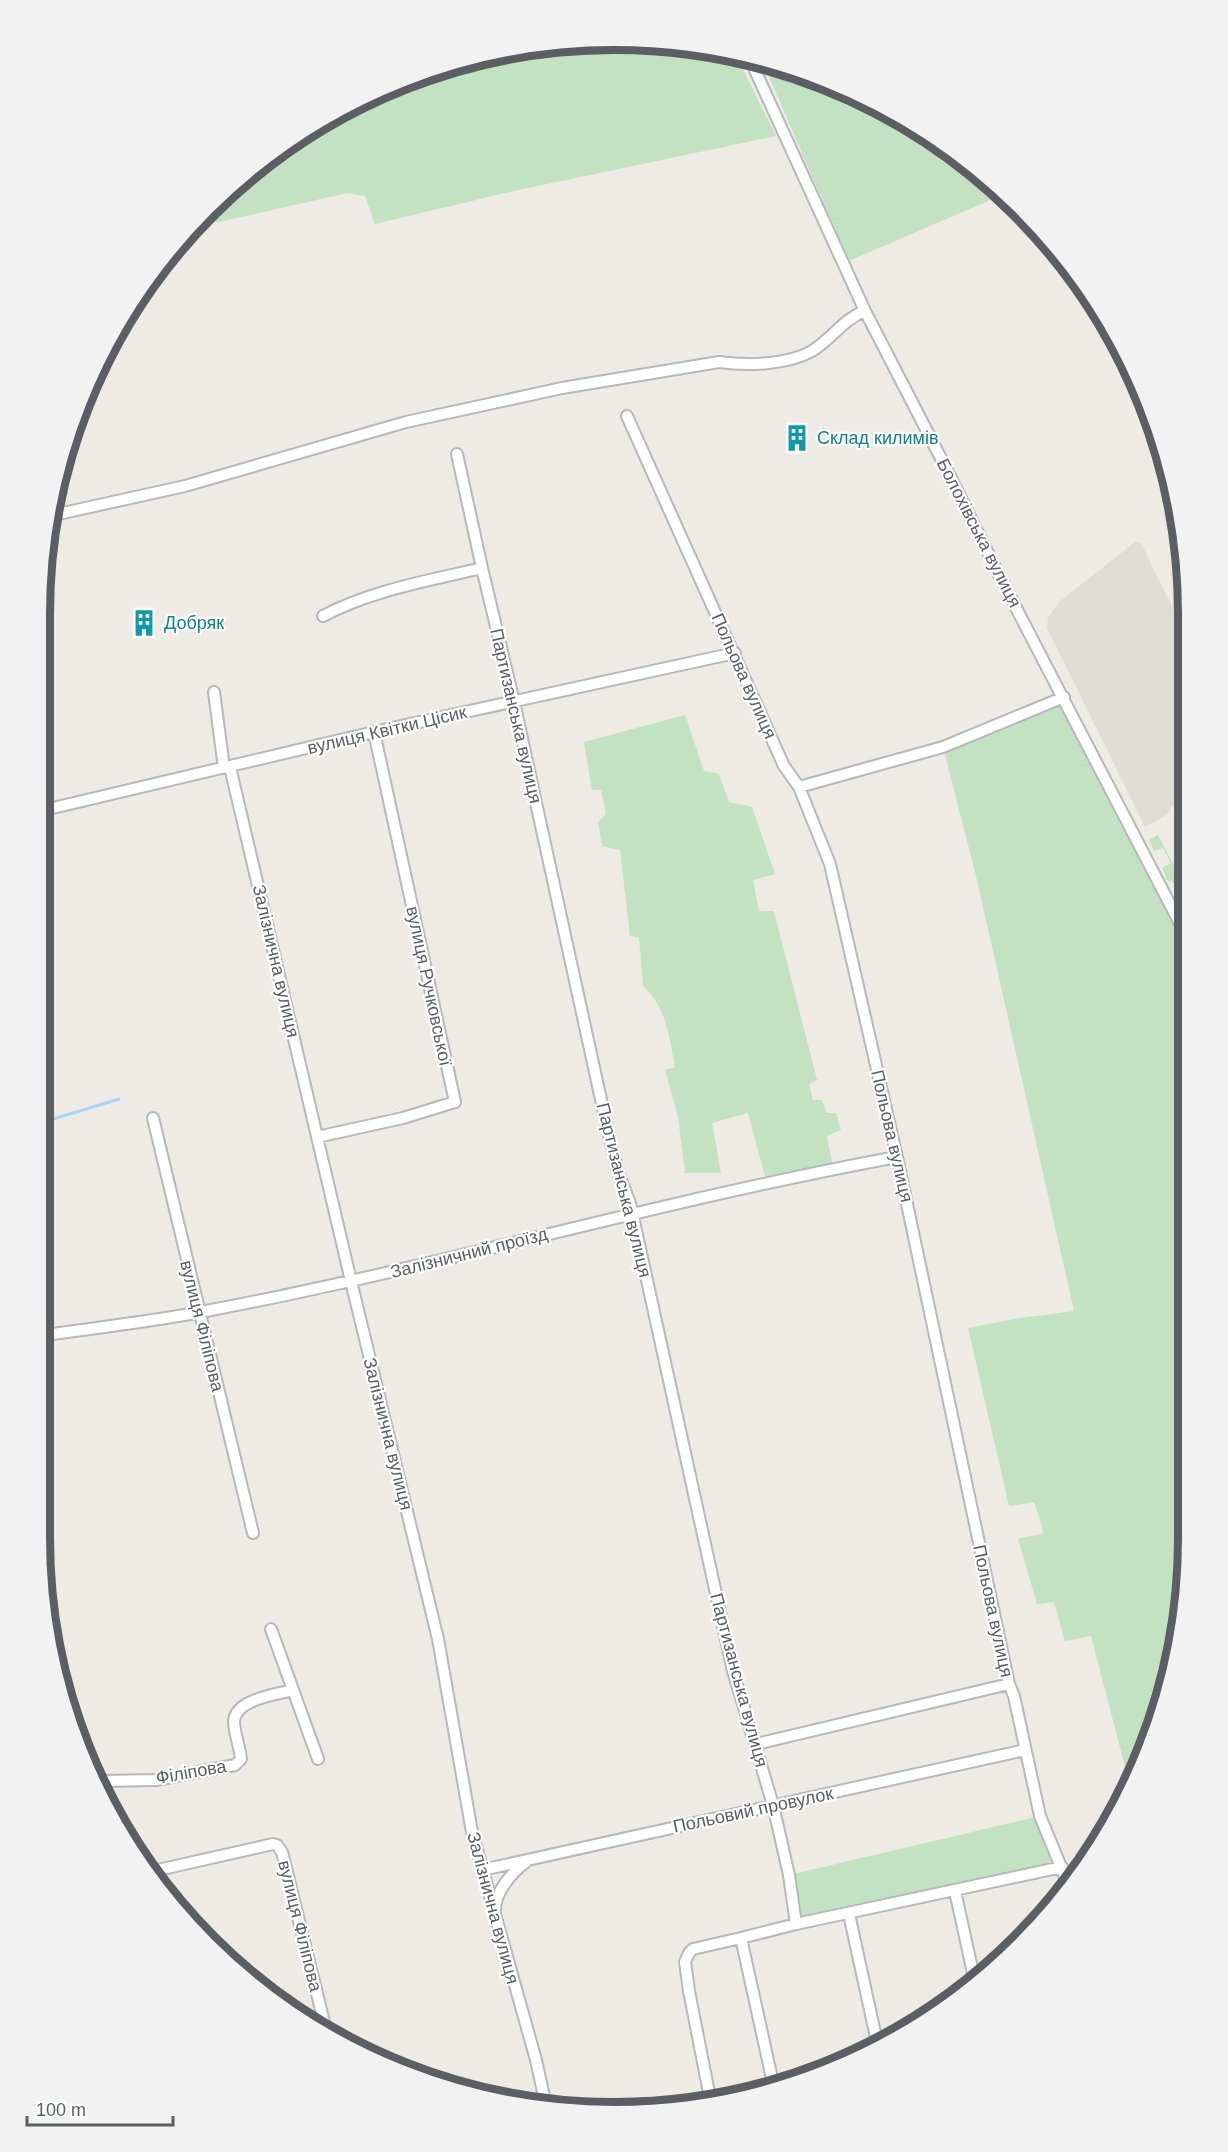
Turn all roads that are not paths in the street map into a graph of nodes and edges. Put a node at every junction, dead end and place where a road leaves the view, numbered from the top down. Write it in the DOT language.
graph roads {
  1 [pos="754,67"];
  2 [pos="865,311"];
  3 [pos="627,416"];
  4 [pos="457,454"];
  5 [pos="59,510"];
  6 [pos="482,568"];
  7 [pos="323,616"];
  8 [pos="735,653"];
  9 [pos="214,692"];
  10 [pos="1064,697"];
  11 [pos="514,702"];
  12 [pos="374,732"];
  13 [pos="227,767"];
  14 [pos="799,786"];
  15 [pos="50,809"];
  16 [pos="1178,919"];
  17 [pos="153,1118"];
  18 [pos="317,1137"];
  19 [pos="897,1157"];
  20 [pos="632,1213"];
  21 [pos="351,1281"];
  22 [pos="199,1313"];
  23 [pos="50,1334"];
  24 [pos="253,1533"];
  25 [pos="271,1629"];
  26 [pos="1009,1684"];
  27 [pos="293,1690"];
  28 [pos="756,1744"];
  29 [pos="1025,1750"];
  30 [pos="318,1759"];
  31 [pos="105,1781"];
  32 [pos="773,1805"];
  33 [pos="528,1860"];
  34 [pos="1062,1867"];
  35 [pos="158,1870"];
  36 [pos="482,1870"];
  37 [pos="1066,1877"];
  38 [pos="955,1891"];
  39 [pos="849,1914"];
  40 [pos="496,1920"];
  41 [pos="796,1924"];
  42 [pos="741,1938"];
  43 [pos="973,1973"];
  44 [pos="324,2022"];
  45 [pos="876,2038"];
  46 [pos="772,2080"];
  47 [pos="709,2094"];
  48 [pos="544,2098"];
  1 -- 2 [label="street, Болохівська вулиця"];
  2 -- 5 [label="street"];
  2 -- 10 [label="street, Болохівська вулиця"];
  3 -- 8 [label="street, Польова вулиця"];
  4 -- 6 [label="street, Партизанська вулиця"];
  6 -- 7 [label="street"];
  6 -- 11 [label="street, Партизанська вулиця"];
  8 -- 11 [label="street, вулиця Квітки Цісик"];
  8 -- 14 [label="street, Польова вулиця"];
  9 -- 13 [label="street, Залізнична вулиця"];
  10 -- 14 [label="street"];
  10 -- 16 [label="street, Болохівська вулиця"];
  11 -- 12 [label="street, вулиця Квітки Цісик"];
  11 -- 20 [label="street, Партизанська вулиця"];
  12 -- 13 [label="street, вулиця Квітки Цісик"];
  12 -- 18 [label="street, вулиця Ручковської"];
  13 -- 15 [label="street, вулиця Квітки Цісик"];
  13 -- 18 [label="street, Залізнична вулиця"];
  14 -- 19 [label="street, Польова вулиця"];
  17 -- 22 [label="street, вулиця Філіпова"];
  18 -- 21 [label="street, Залізнична вулиця"];
  19 -- 20 [label="street, Залізничний проїзд"];
  19 -- 26 [label="street, Польова вулиця"];
  20 -- 21 [label="street, Залізничний проїзд"];
  20 -- 28 [label="street, Партизанська вулиця"];
  21 -- 22 [label="street, Залізничний проїзд"];
  21 -- 36 [label="street, Залізнична вулиця"];
  22 -- 23 [label="street, Залізничний проїзд"];
  22 -- 24 [label="street, вулиця Філіпова"];
  25 -- 27 [label="street"];
  26 -- 28 [label="street"];
  26 -- 29 [label="street, Польова вулиця"];
  27 -- 30 [label="street"];
  27 -- 31 [label="street, Філіпова"];
  28 -- 32 [label="street, Партизанська вулиця"];
  29 -- 32 [label="street, Польовий провулок"];
  29 -- 34 [label="street, Польова вулиця"];
  32 -- 33 [label="street, Польовий провулок"];
  32 -- 41 [label="street, Партизанська вулиця"];
  33 -- 36 [label="street, Польовий провулок"];
  33 -- 40 [label="street"];
  34 -- 37 [label="street, Польова вулиця"];
  34 -- 38 [label="street"];
  35 -- 44 [label="street, вулиця Філіпова"];
  36 -- 40 [label="street, Залізнична вулиця"];
  38 -- 39 [label="street"];
  38 -- 43 [label="street"];
  39 -- 41 [label="street"];
  39 -- 45 [label="street"];
  40 -- 48 [label="street, Залізнична вулиця"];
  41 -- 42 [label="street"];
  42 -- 46 [label="street"];
  42 -- 47 [label="street"];
}
